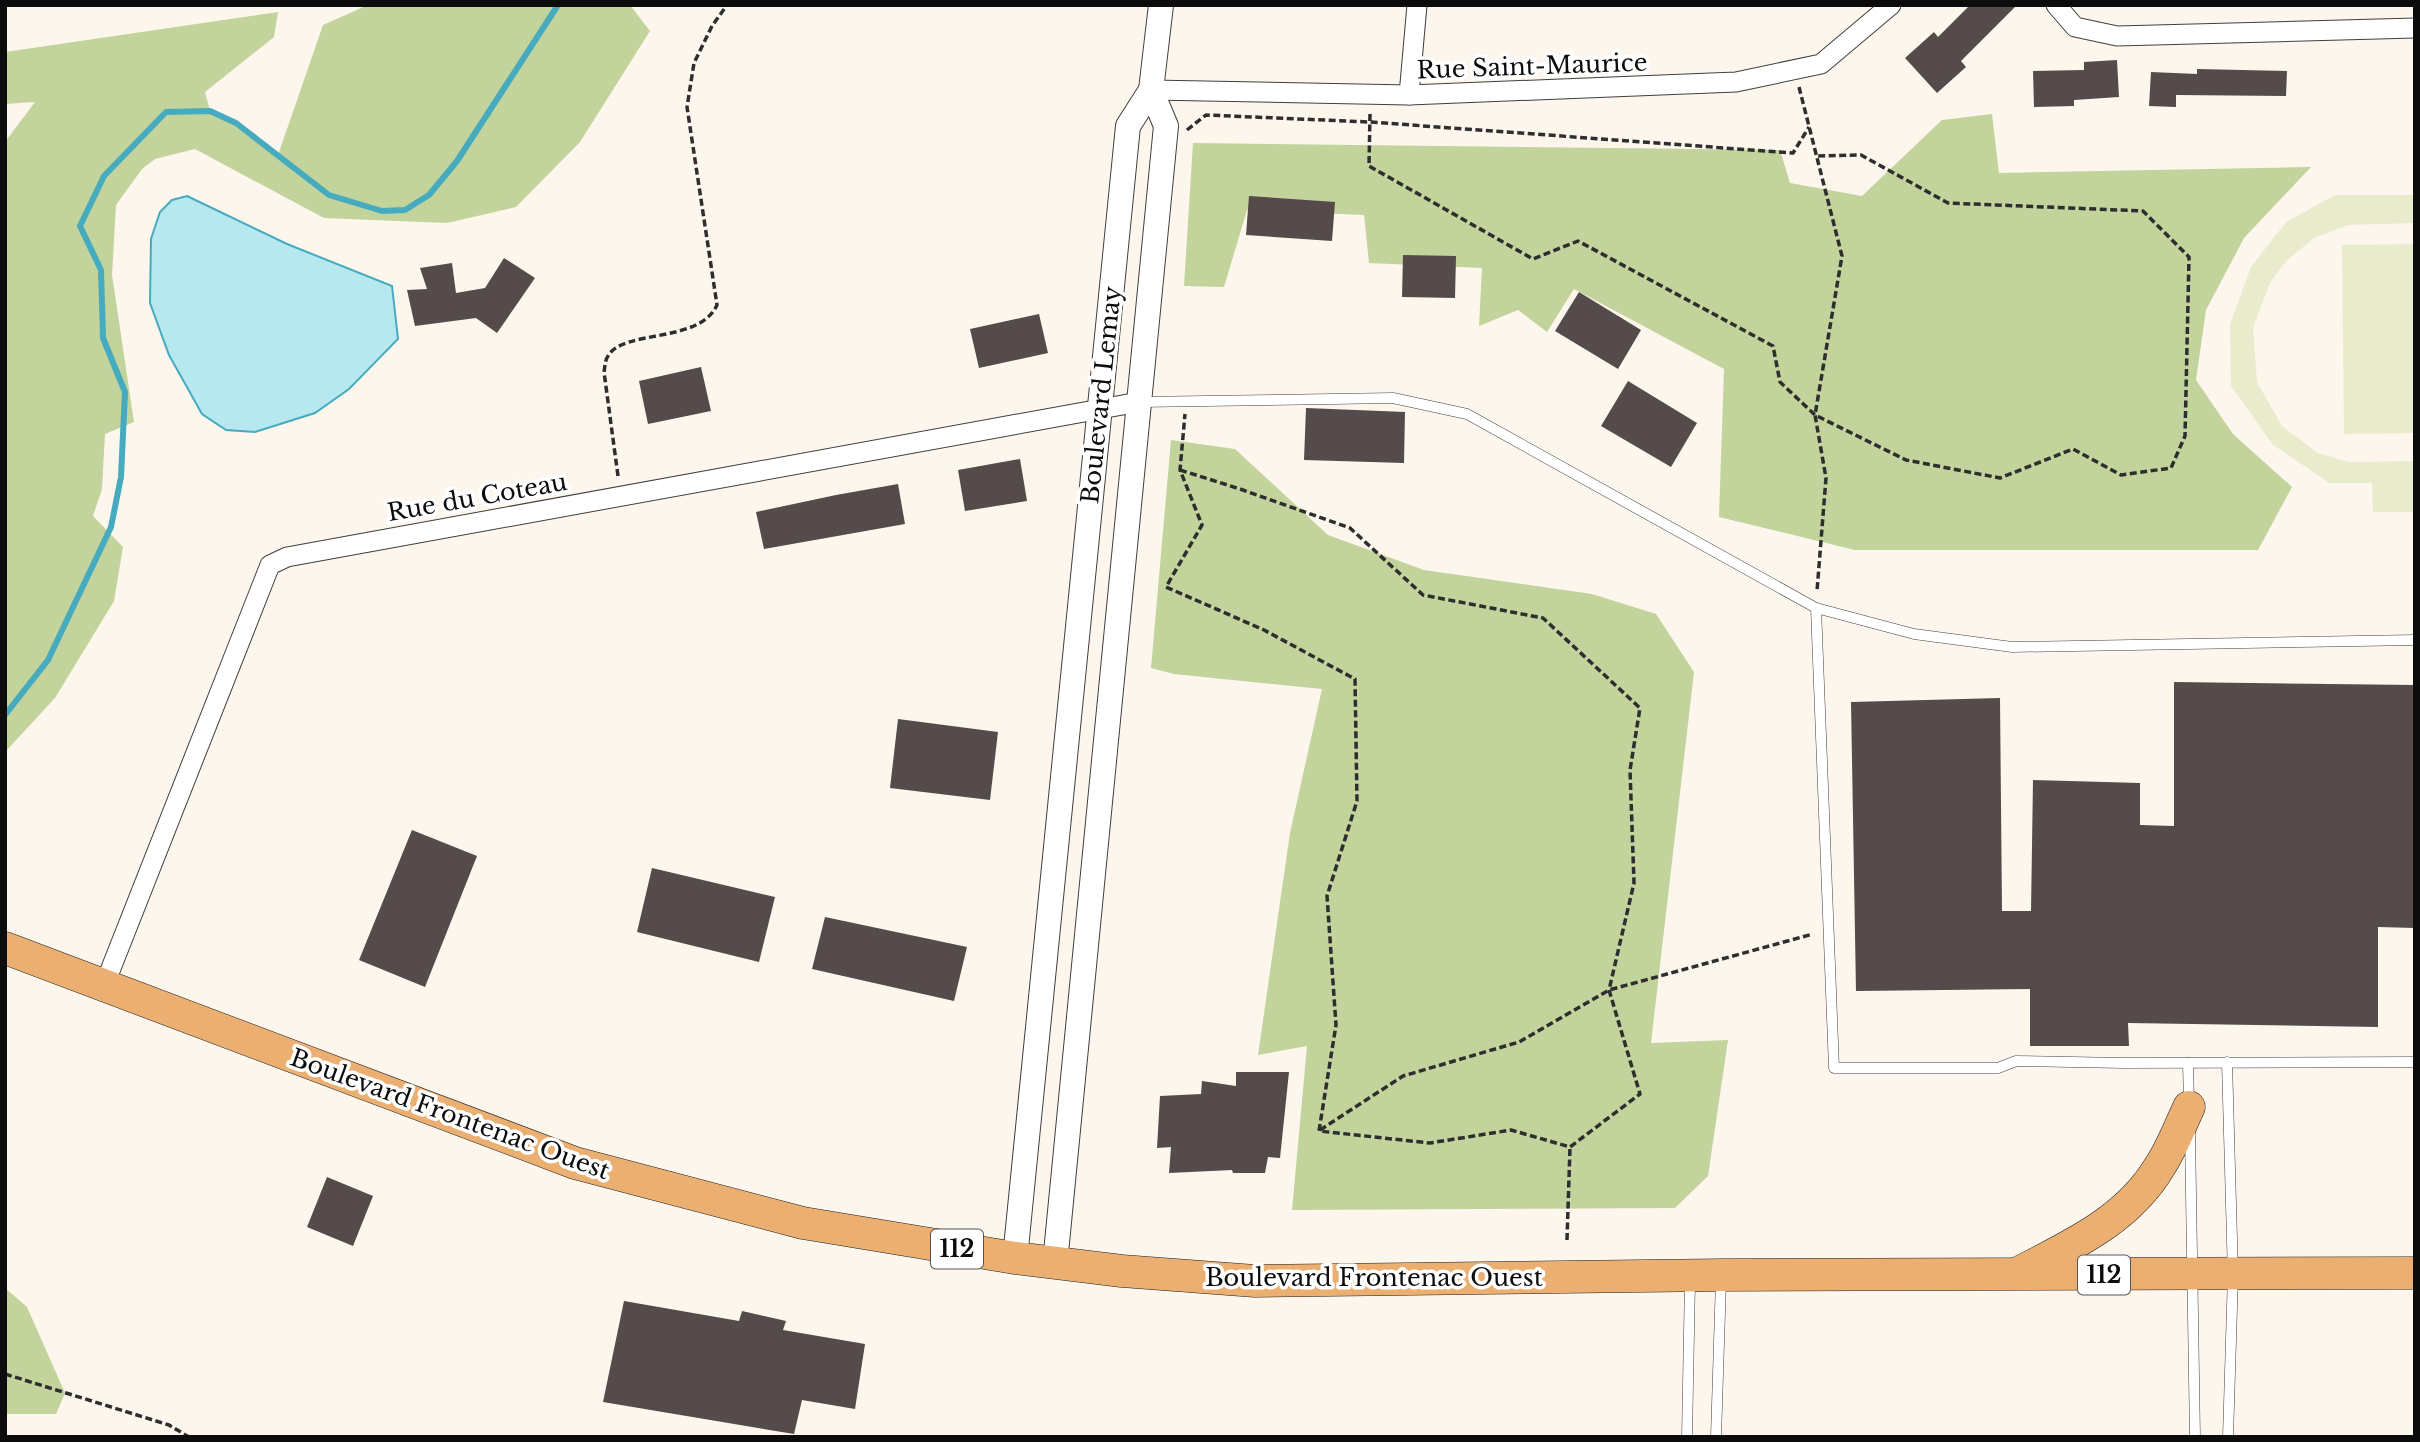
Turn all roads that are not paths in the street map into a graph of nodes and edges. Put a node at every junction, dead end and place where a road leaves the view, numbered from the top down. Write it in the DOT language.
graph roads {
  1 [pos="1161,5"];
  2 [pos="1418,5"];
  3 [pos="1891,5"];
  4 [pos="2056,5"];
  5 [pos="2415,28"];
  6 [pos="1151,90"];
  7 [pos="1409,95"];
  8 [pos="1139,402"];
  9 [pos="1100,409"];
  10 [pos="1816,607"];
  11 [pos="2415,640"];
  12 [pos="1109,707"];
  13 [pos="1070,708"];
  14 [pos="5,948"];
  15 [pos="104,986"];
  16 [pos="1037,1041"];
  17 [pos="1077,1041"];
  18 [pos="2227,1062"];
  19 [pos="2415,1062"];
  20 [pos="2188,1063"];
  21 [pos="2189,1107"];
  22 [pos="1015,1258"];
  23 [pos="1055,1263"];
  24 [pos="2415,1273"];
  25 [pos="1721,1275"];
  26 [pos="2014,1275"];
  27 [pos="2194,1275"];
  28 [pos="2233,1275"];
  29 [pos="1690,1276"];
  30 [pos="1687,1437"];
  31 [pos="1716,1437"];
  32 [pos="2196,1437"];
  33 [pos="2228,1437"];
  1 -- 6 [label="street, Boulevard Lemay"];
  2 -- 7 [label="street"];
  3 -- 7 [label="street, Rue Saint-Maurice"];
  4 -- 5 [label="street"];
  6 -- 7 [label="street, Rue Saint-Maurice"];
  6 -- 8 [label="street, Boulevard Lemay"];
  6 -- 9 [label="street, Boulevard Lemay"];
  8 -- 9 [label="street, Rue du Coteau"];
  8 -- 10 [label="lane"];
  8 -- 12 [label="street, Boulevard Lemay"];
  9 -- 13 [label="street, Boulevard Lemay"];
  9 -- 15 [label="street, Rue du Coteau"];
  10 -- 11 [label="lane"];
  10 -- 20 [label="lane"];
  12 -- 13 [label="street"];
  12 -- 17 [label="street, Boulevard Lemay"];
  13 -- 16 [label="street, Boulevard Lemay"];
  14 -- 15 [label="main road, Boulevard Frontenac Ouest / 112"];
  15 -- 22 [label="main road, Boulevard Frontenac Ouest / 112"];
  16 -- 17 [label="street"];
  16 -- 22 [label="street, Boulevard Lemay"];
  17 -- 23 [label="street, Boulevard Lemay"];
  18 -- 19 [label="lane"];
  18 -- 20 [label="lane"];
  18 -- 28 [label="lane"];
  20 -- 21 [label="lane"];
  21 -- 26 [label="main road"];
  21 -- 27 [label="lane"];
  22 -- 23 [label="main road, Boulevard Frontenac Ouest / 112"];
  23 -- 29 [label="main road, Boulevard Frontenac Ouest / 112"];
  24 -- 28 [label="main road, Boulevard Frontenac Ouest / 112"];
  25 -- 26 [label="main road, Boulevard Frontenac Ouest / 112"];
  25 -- 29 [label="main road, Boulevard Frontenac Ouest / 112"];
  25 -- 31 [label="lane"];
  26 -- 27 [label="main road, Boulevard Frontenac Ouest / 112"];
  27 -- 28 [label="main road, Boulevard Frontenac Ouest / 112"];
  27 -- 32 [label="lane"];
  28 -- 33 [label="lane"];
  29 -- 30 [label="lane"];
}
